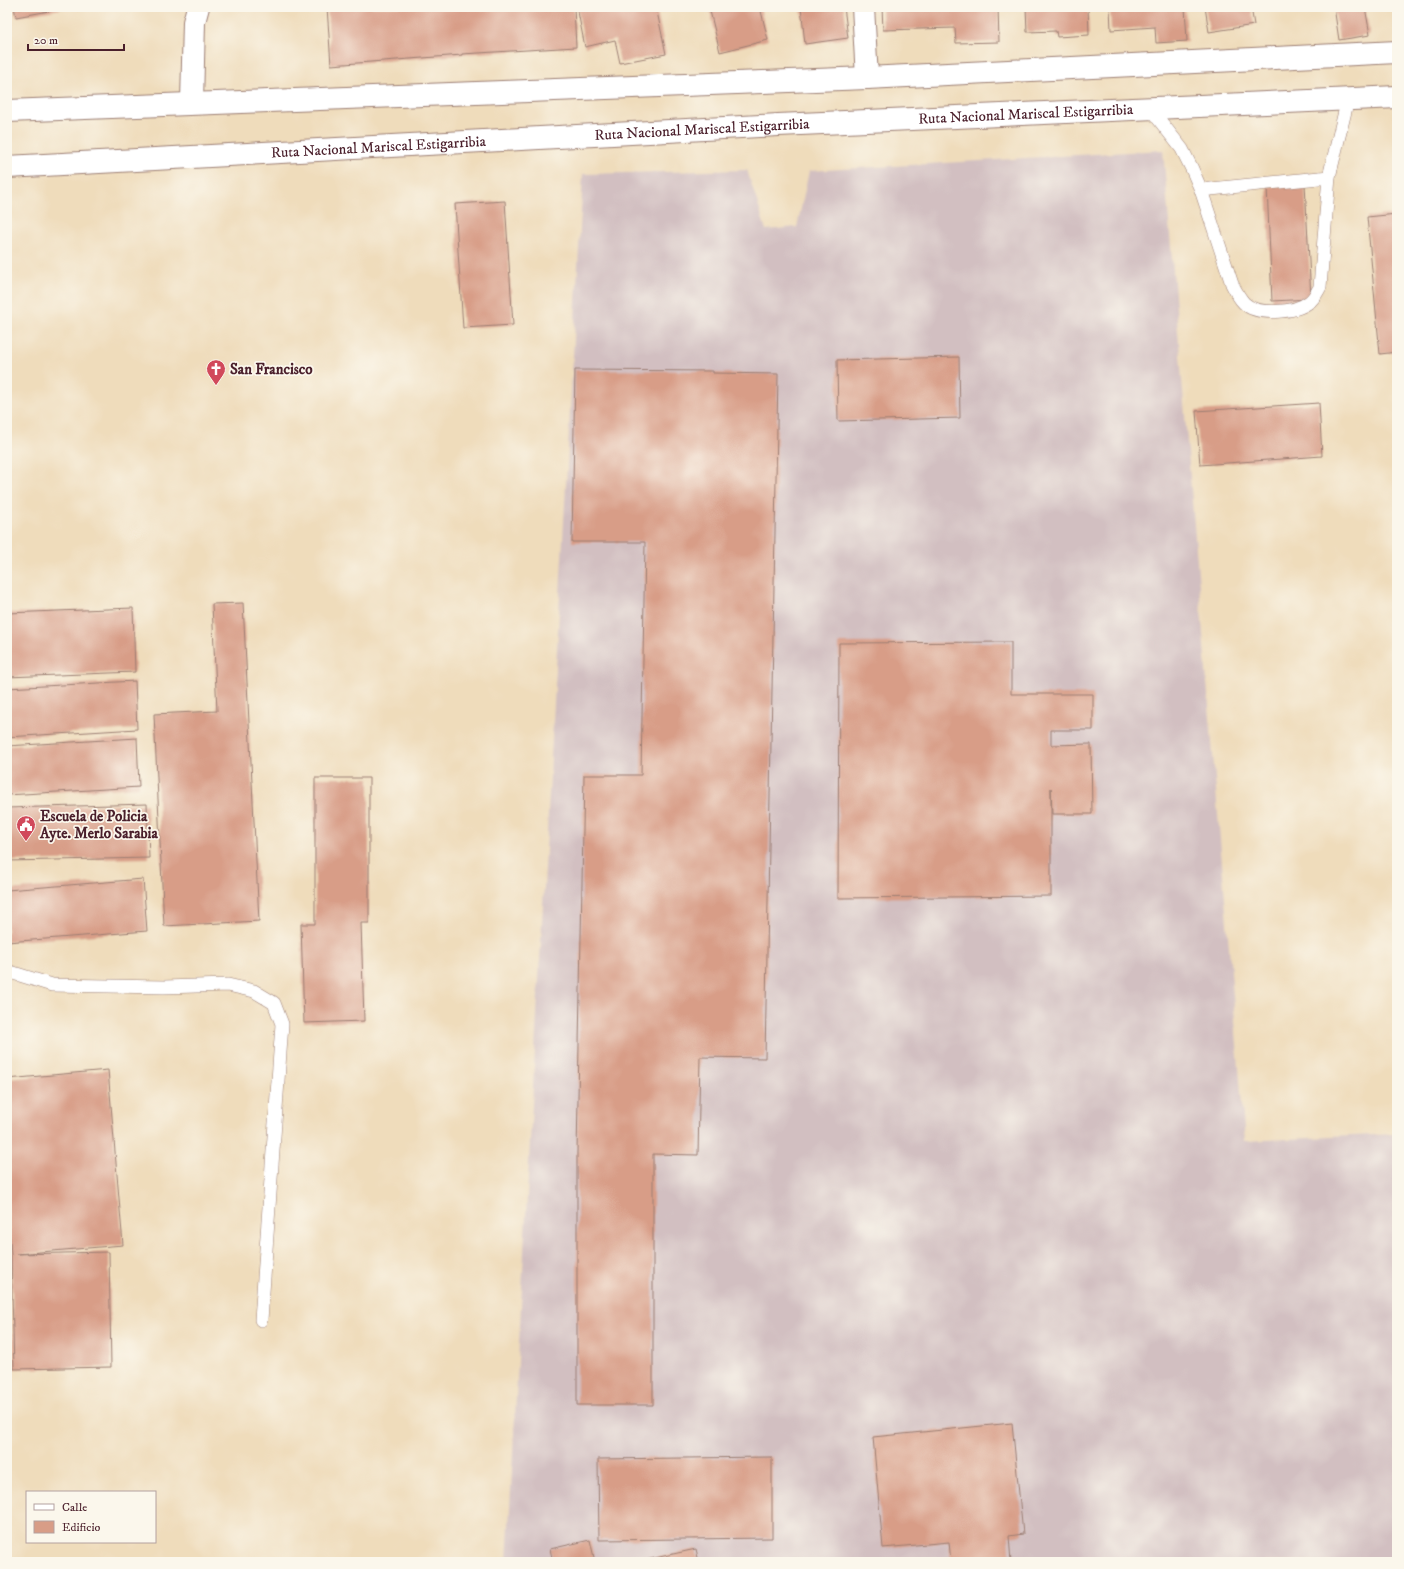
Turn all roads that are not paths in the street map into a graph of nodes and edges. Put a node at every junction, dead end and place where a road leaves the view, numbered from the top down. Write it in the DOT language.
graph roads {
  1 [pos="198,7"];
  2 [pos="863,7"];
  3 [pos="1397,52"];
  4 [pos="867,78"];
  5 [pos="1397,97"];
  6 [pos="1348,100"];
  7 [pos="192,102"];
  8 [pos="1150,108"];
  9 [pos="7,110"];
  10 [pos="7,167"];
  11 [pos="1329,177"];
  12 [pos="1201,190"];
  13 [pos="7,971"];
  14 [pos="261,1320"];
  1 -- 7 [label="main road"];
  2 -- 4 [label="main road"];
  3 -- 4 [label="main road"];
  4 -- 7 [label="main road"];
  5 -- 6 [label="main road, Ruta Nacional Mariscal Estigarribia"];
  6 -- 8 [label="main road, Ruta Nacional Mariscal Estigarribia"];
  6 -- 11 [label="lane"];
  7 -- 9 [label="main road"];
  8 -- 10 [label="main road, Ruta Nacional Mariscal Estigarribia"];
  8 -- 12 [label="lane"];
  11 -- 12 [label="lane"];
  11 -- 12 [label="lane"];
  13 -- 14 [label="lane"];
}
